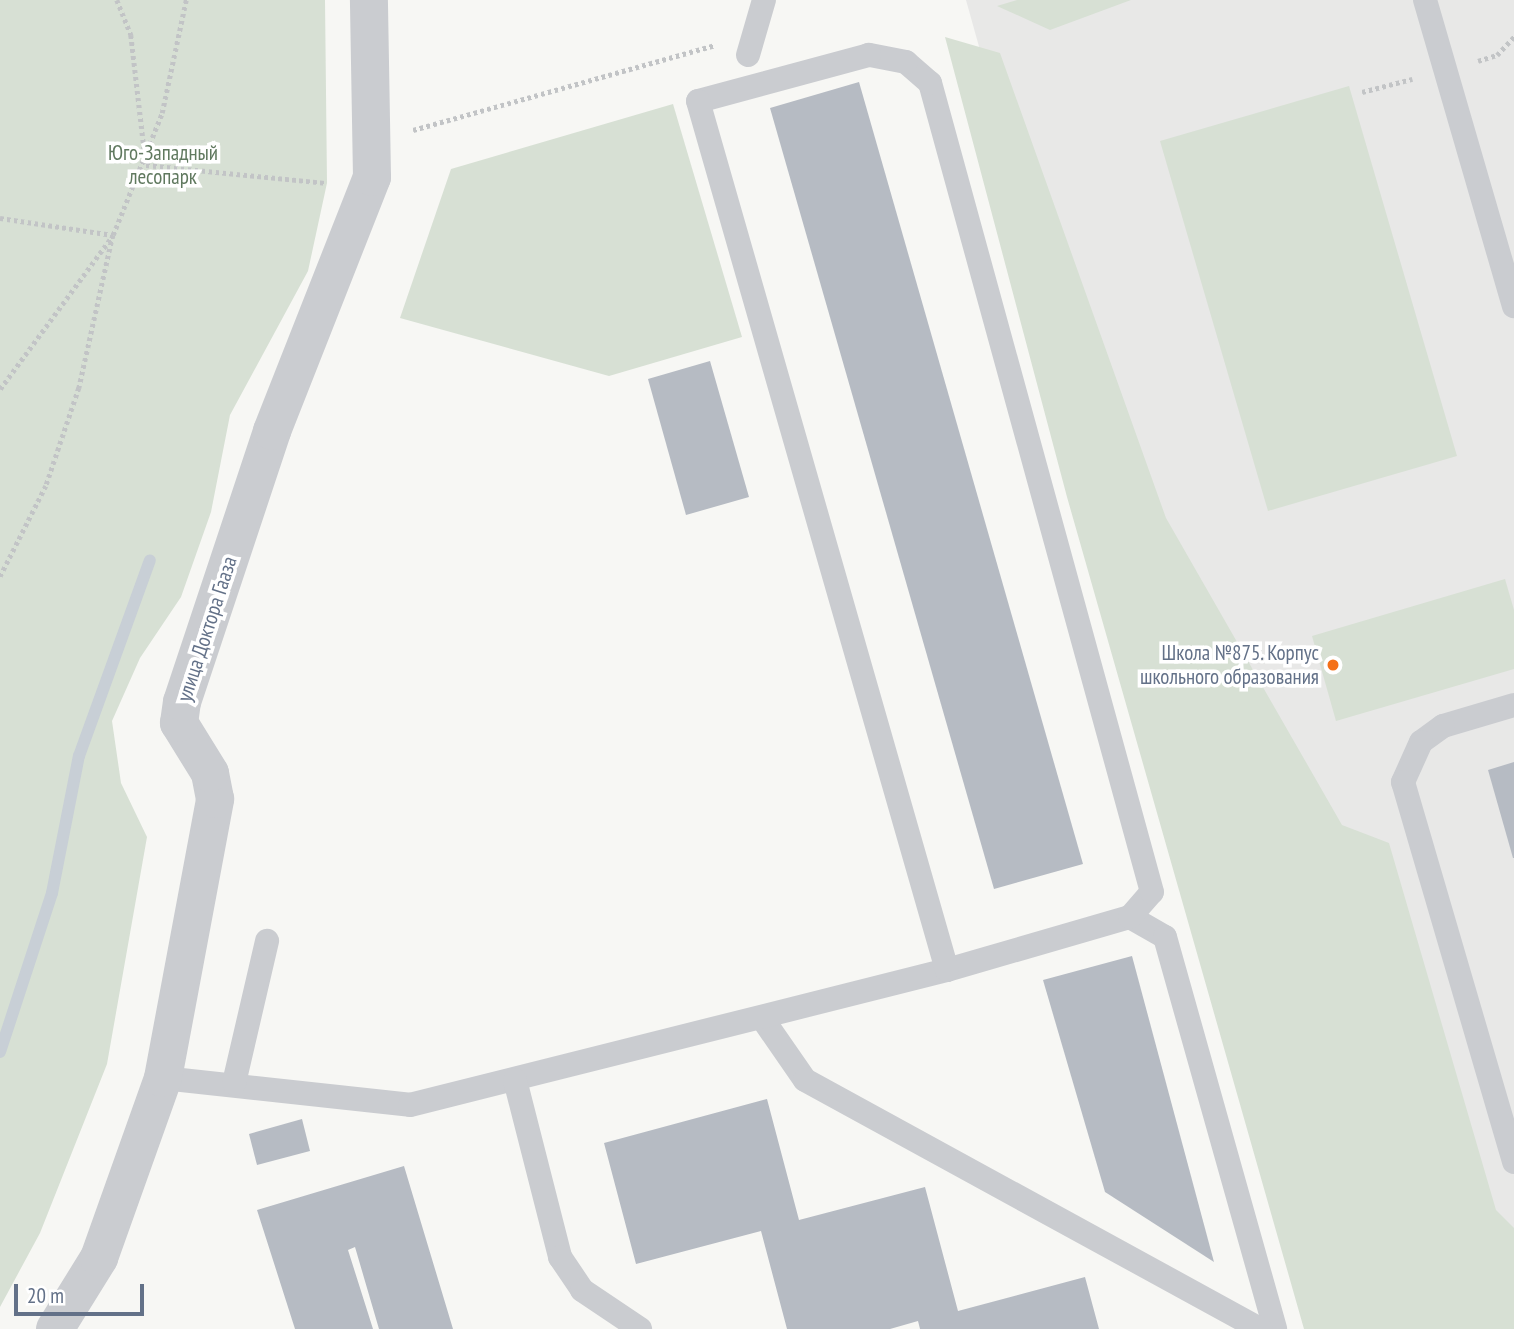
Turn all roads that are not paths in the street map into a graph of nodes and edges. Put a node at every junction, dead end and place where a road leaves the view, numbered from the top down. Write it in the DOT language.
graph roads {
  1 [pos="369,0"];
  2 [pos="764,0"];
  3 [pos="1425,0"];
  4 [pos="751,44"];
  5 [pos="1514,306"];
  6 [pos="1514,705"];
  7 [pos="1130,917"];
  8 [pos="267,941"];
  9 [pos="947,970"];
  10 [pos="762,1018"];
  11 [pos="163,1078"];
  12 [pos="515,1080"];
  13 [pos="234,1083"];
  14 [pos="1514,1162"];
  15 [pos="55,1329"];
  16 [pos="640,1329"];
  17 [pos="1260,1329"];
  18 [pos="1275,1329"];
  1 -- 11 [label="street, улица Доктора Гааза"];
  2 -- 4 [label="lane"];
  3 -- 5 [label="lane"];
  6 -- 14 [label="lane"];
  7 -- 9 [label="lane"];
  7 -- 9 [label="lane"];
  7 -- 18 [label="lane"];
  8 -- 13 [label="lane"];
  9 -- 10 [label="lane"];
  10 -- 12 [label="lane"];
  10 -- 17 [label="lane"];
  11 -- 13 [label="lane"];
  11 -- 15 [label="street, улица Доктора Гааза"];
  12 -- 13 [label="lane"];
  12 -- 16 [label="lane"];
}
